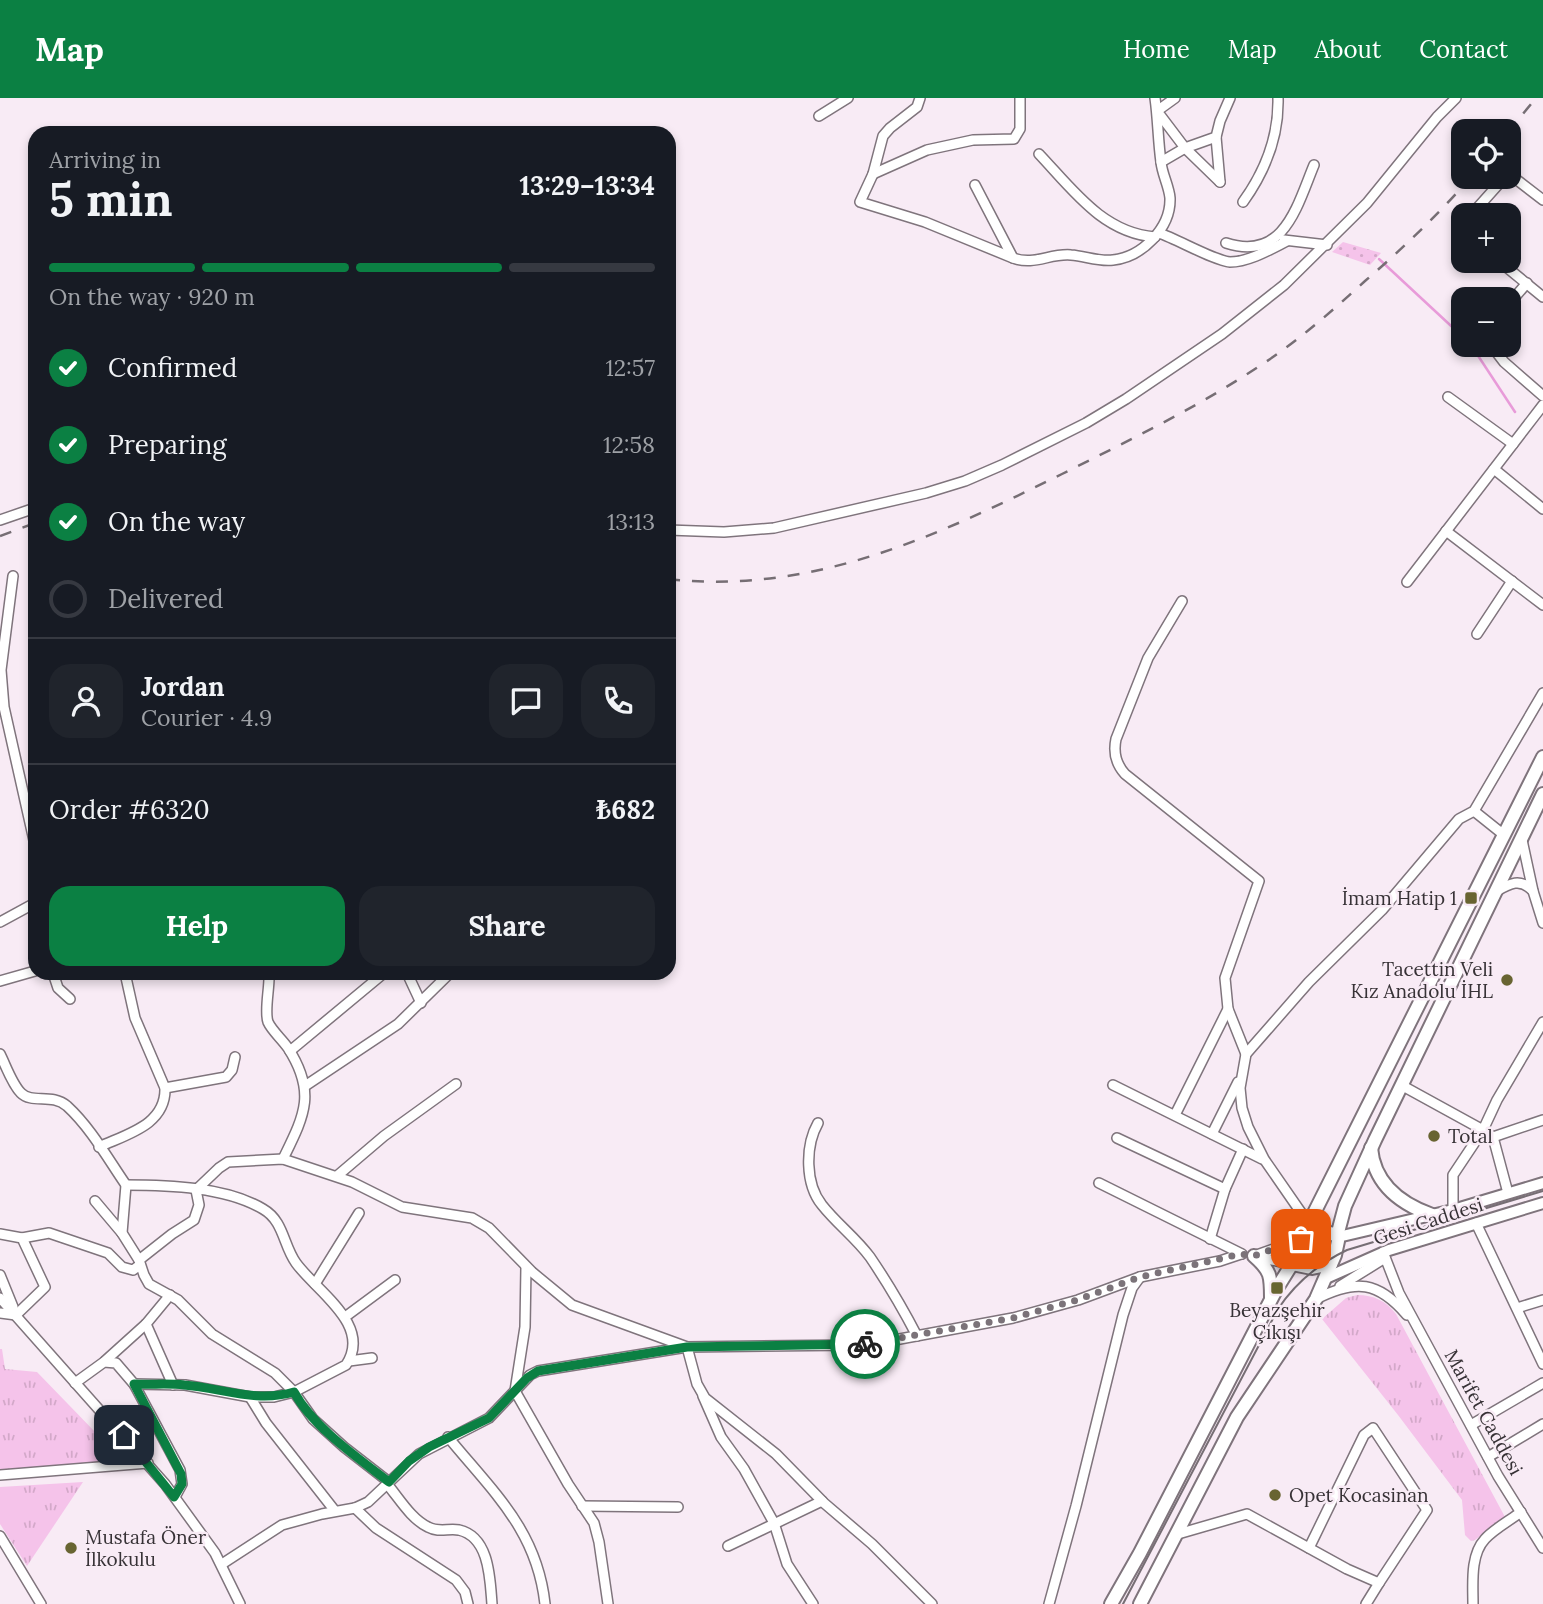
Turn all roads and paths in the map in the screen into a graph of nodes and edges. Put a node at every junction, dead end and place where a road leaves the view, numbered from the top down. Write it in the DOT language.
graph roads {
  1 [pos="848,98"];
  2 [pos="920,98"];
  3 [pos="1020,98"];
  4 [pos="1155,98"];
  5 [pos="1175,98"];
  6 [pos="1230,98"];
  7 [pos="1278,98"];
  8 [pos="1456,98"];
  9 [pos="1157,111"];
  10 [pos="819,116"];
  11 [pos="1216,137"];
  12 [pos="1185,148"];
  13 [pos="1039,154"];
  14 [pos="1160,162"];
  15 [pos="1314,165"];
  16 [pos="873,174"];
  17 [pos="975,185"];
  18 [pos="1521,185"];
  19 [pos="1494,189"];
  20 [pos="1543,200"];
  21 [pos="1244,202"];
  22 [pos="1482,203"];
  23 [pos="1157,235"];
  24 [pos="1275,239"];
  25 [pos="1287,241"];
  26 [pos="1226,243"];
  27 [pos="1327,245"];
  28 [pos="1013,258"];
  29 [pos="1514,273"];
  30 [pos="1527,283"];
  31 [pos="1521,290"];
  32 [pos="1543,297"];
  33 [pos="1500,357"];
  34 [pos="1543,396"];
  35 [pos="1448,397"];
  36 [pos="1542,407"];
  37 [pos="1513,444"];
  38 [pos="1494,469"];
  39 [pos="1543,509"];
  40 [pos="28,510"];
  41 [pos="0,520"];
  42 [pos="676,530"];
  43 [pos="1446,531"];
  44 [pos="13,576"];
  45 [pos="1512,581"];
  46 [pos="1407,582"];
  47 [pos="1182,601"];
  48 [pos="1543,605"];
  49 [pos="1477,634"];
  50 [pos="1543,693"];
  51 [pos="2,701"];
  52 [pos="1543,757"];
  53 [pos="1543,794"];
  54 [pos="1474,811"];
  55 [pos="28,814"];
  56 [pos="1504,835"];
  57 [pos="1521,837"];
  58 [pos="1533,891"];
  59 [pos="1494,893"];
  60 [pos="28,907"];
  61 [pos="1541,911"];
  62 [pos="0,922"];
  63 [pos="1543,923"];
  64 [pos="28,973"];
  65 [pos="55,980"];
  66 [pos="127,980"];
  67 [pos="269,980"];
  68 [pos="376,980"];
  69 [pos="410,980"];
  70 [pos="443,980"];
  71 [pos="0,981"];
  72 [pos="70,999"];
  73 [pos="421,1003"];
  74 [pos="1228,1009"];
  75 [pos="1543,1022"];
  76 [pos="290,1051"];
  77 [pos="0,1054"];
  78 [pos="1246,1054"];
  79 [pos="235,1057"];
  80 [pos="1241,1076"];
  81 [pos="456,1084"];
  82 [pos="1113,1085"];
  83 [pos="1401,1085"];
  84 [pos="305,1086"];
  85 [pos="165,1088"];
  86 [pos="1175,1115"];
  87 [pos="1543,1121"];
  88 [pos="818,1123"];
  89 [pos="1483,1130"];
  90 [pos="1212,1134"];
  91 [pos="1493,1136"];
  92 [pos="1116,1138"];
  93 [pos="99,1147"];
  94 [pos="1371,1148"];
  95 [pos="1244,1149"];
  96 [pos="283,1159"];
  97 [pos="1264,1159"];
  98 [pos="337,1177"];
  99 [pos="1099,1183"];
  100 [pos="1543,1183"];
  101 [pos="127,1185"];
  102 [pos="1225,1189"];
  103 [pos="196,1190"];
  104 [pos="1508,1193"];
  105 [pos="95,1201"];
  106 [pos="1543,1203"];
  107 [pos="1453,1210"];
  108 [pos="359,1213"];
  109 [pos="1432,1215"];
  110 [pos="1476,1223"];
  111 [pos="1309,1224"];
  112 [pos="122,1233"];
  113 [pos="0,1234"];
  114 [pos="1338,1234"];
  115 [pos="22,1238"];
  116 [pos="1210,1239"];
  117 [pos="1301,1239"];
  118 [pos="1248,1255"];
  119 [pos="1384,1255"];
  120 [pos="139,1263"];
  121 [pos="1292,1264"];
  122 [pos="1331,1264"];
  123 [pos="526,1267"];
  124 [pos="0,1275"];
  125 [pos="1140,1277"];
  126 [pos="1326,1278"];
  127 [pos="395,1280"];
  128 [pos="315,1284"];
  129 [pos="1332,1290"];
  130 [pos="170,1295"];
  131 [pos="0,1298"];
  132 [pos="1316,1299"];
  133 [pos="1271,1300"];
  134 [pos="1543,1300"];
  135 [pos="1517,1308"];
  136 [pos="0,1313"];
  137 [pos="16,1315"];
  138 [pos="345,1317"];
  139 [pos="146,1324"];
  140 [pos="1418,1327"];
  141 [pos="917,1336"];
  142 [pos="687,1347"];
  143 [pos="372,1358"];
  144 [pos="349,1361"];
  145 [pos="104,1362"];
  146 [pos="1543,1364"];
  147 [pos="75,1383"];
  148 [pos="1543,1383"];
  149 [pos="134,1384"];
  150 [pos="173,1385"];
  151 [pos="515,1391"];
  152 [pos="294,1392"];
  153 [pos="702,1394"];
  154 [pos="250,1396"];
  155 [pos="1543,1424"];
  156 [pos="1471,1425"];
  157 [pos="448,1437"];
  158 [pos="1488,1457"];
  159 [pos="148,1463"];
  160 [pos="0,1475"];
  161 [pos="388,1483"];
  162 [pos="174,1497"];
  163 [pos="822,1501"];
  164 [pos="582,1506"];
  165 [pos="678,1507"];
  166 [pos="355,1508"];
  167 [pos="335,1511"];
  168 [pos="1521,1512"];
  169 [pos="774,1524"];
  170 [pos="1178,1534"];
  171 [pos="0,1536"];
  172 [pos="727,1546"];
  173 [pos="1309,1548"];
  174 [pos="1543,1548"];
  175 [pos="222,1563"];
  176 [pos="1379,1583"];
  177 [pos="808,1602"];
  178 [pos="41,1604"];
  179 [pos="240,1604"];
  180 [pos="468,1604"];
  181 [pos="492,1604"];
  182 [pos="545,1604"];
  183 [pos="608,1604"];
  184 [pos="932,1604"];
  185 [pos="1049,1604"];
  186 [pos="1111,1604"];
  187 [pos="1140,1604"];
  188 [pos="1366,1604"];
  189 [pos="1473,1604"];
  1 -- 10 [label="street"];
  2 -- 16 [label="street"];
  3 -- 16 [label="street"];
  4 -- 9 [label="street"];
  5 -- 9 [label="street"];
  6 -- 11 [label="street"];
  7 -- 21 [label="street"];
  8 -- 27 [label="street"];
  9 -- 12 [label="street"];
  9 -- 14 [label="street"];
  11 -- 12 [label="street"];
  11 -- 12 [label="street"];
  12 -- 14 [label="street"];
  13 -- 23 [label="street"];
  14 -- 23 [label="street"];
  15 -- 24 [label="street"];
  16 -- 28 [label="street"];
  17 -- 28 [label="street"];
  18 -- 20 [label="street"];
  19 -- 22 [label="street"];
  23 -- 25 [label="street"];
  23 -- 28 [label="street"];
  24 -- 25 [label="street"];
  24 -- 26 [label="street"];
  25 -- 27 [label="street"];
  27 -- 42 [label="street"];
  29 -- 30 [label="street"];
  30 -- 31 [label="street"];
  30 -- 32 [label="street"];
  33 -- 34 [label="street"];
  35 -- 37 [label="street"];
  36 -- 37 [label="street"];
  37 -- 38 [label="street"];
  38 -- 39 [label="street"];
  38 -- 43 [label="street"];
  40 -- 41 [label="street"];
  43 -- 45 [label="street"];
  43 -- 46 [label="street"];
  44 -- 51 [label="street"];
  45 -- 48 [label="street"];
  45 -- 49 [label="street"];
  47 -- 74 [label="street"];
  50 -- 54 [label="street"];
  51 -- 55 [label="street"];
  52 -- 56 [label="highway"];
  53 -- 57 [label="highway"];
  54 -- 56 [label="street"];
  54 -- 78 [label="street"];
  56 -- 111 [label="highway"];
  57 -- 58 [label="street"];
  57 -- 59 [label="highway"];
  58 -- 59 [label="street"];
  58 -- 61 [label="street"];
  59 -- 83 [label="highway"];
  60 -- 62 [label="street"];
  61 -- 63 [label="street"];
  64 -- 71 [label="street"];
  65 -- 72 [label="street"];
  66 -- 85 [label="street"];
  67 -- 76 [label="street"];
  68 -- 76 [label="street"];
  69 -- 73 [label="street"];
  70 -- 73 [label="street"];
  73 -- 84 [label="street"];
  74 -- 78 [label="street"];
  74 -- 86 [label="street"];
  75 -- 89 [label="street"];
  76 -- 84 [label="street"];
  77 -- 93 [label="street"];
  78 -- 80 [label="street"];
  79 -- 85 [label="street"];
  80 -- 90 [label="street"];
  80 -- 97 [label="street"];
  81 -- 98 [label="street"];
  82 -- 86 [label="street"];
  83 -- 89 [label="street"];
  83 -- 94 [label="highway"];
  84 -- 96 [label="street"];
  85 -- 93 [label="street"];
  86 -- 90 [label="street"];
  87 -- 91 [label="street"];
  88 -- 141 [label="street"];
  89 -- 91 [label="street"];
  89 -- 107 [label="street"];
  90 -- 95 [label="street"];
  91 -- 104 [label="street"];
  92 -- 102 [label="street"];
  93 -- 101 [label="street"];
  94 -- 109 [label="highway"];
  94 -- 114 [label="highway"];
  95 -- 97 [label="street"];
  95 -- 102 [label="street"];
  96 -- 98 [label="street"];
  96 -- 103 [label="street"];
  97 -- 111 [label="street"];
  98 -- 123 [label="street"];
  99 -- 116 [label="street"];
  100 -- 104 [label="main road, Gesi Caddesi"];
  101 -- 103 [label="street"];
  101 -- 112 [label="street"];
  102 -- 116 [label="street"];
  103 -- 120 [label="street"];
  103 -- 128 [label="street"];
  104 -- 107 [label="main road, Gesi Caddesi"];
  105 -- 112 [label="street"];
  106 -- 110 [label="main road, Gesi Caddesi"];
  107 -- 109 [label="main road, Gesi Caddesi"];
  108 -- 128 [label="street"];
  109 -- 114 [label="main road, Gesi Caddesi"];
  110 -- 119 [label="main road, Gesi Caddesi"];
  110 -- 135 [label="street"];
  111 -- 117 [label="highway"];
  112 -- 120 [label="street"];
  113 -- 115 [label="street"];
  114 -- 117 [label="highway"];
  114 -- 122 [label="highway"];
  115 -- 120 [label="street"];
  115 -- 137 [label="street"];
  116 -- 118 [label="street"];
  117 -- 118 [label="street"];
  117 -- 121 [label="highway"];
  118 -- 121 [label="street"];
  118 -- 125 [label="street"];
  118 -- 133 [label="highway"];
  119 -- 126 [label="main road, Gesi Caddesi"];
  119 -- 129 [label="street"];
  119 -- 140 [label="street"];
  120 -- 130 [label="street"];
  121 -- 122 [label="highway"];
  121 -- 133 [label="highway"];
  122 -- 126 [label="highway"];
  123 -- 142 [label="street"];
  123 -- 151 [label="street"];
  124 -- 137 [label="street"];
  125 -- 141 [label="street"];
  125 -- 185 [label="street"];
  126 -- 132 [label="highway"];
  127 -- 138 [label="street"];
  128 -- 138 [label="street"];
  129 -- 132 [label="street"];
  129 -- 140 [label="street"];
  130 -- 139 [label="street"];
  130 -- 152 [label="street"];
  131 -- 137 [label="street"];
  132 -- 170 [label="highway"];
  133 -- 186 [label="highway"];
  134 -- 135 [label="street"];
  135 -- 146 [label="street"];
  136 -- 137 [label="street"];
  137 -- 147 [label="street"];
  138 -- 144 [label="street"];
  139 -- 145 [label="street"];
  139 -- 150 [label="street"];
  140 -- 156 [label="street, Marifet Caddesi"];
  141 -- 142 [label="street"];
  142 -- 151 [label="street"];
  142 -- 153 [label="street"];
  143 -- 144 [label="street"];
  144 -- 152 [label="street"];
  145 -- 147 [label="street"];
  145 -- 149 [label="street"];
  147 -- 159 [label="street"];
  148 -- 156 [label="street"];
  149 -- 150 [label="street"];
  149 -- 162 [label="street"];
  150 -- 154 [label="street"];
  151 -- 157 [label="street"];
  151 -- 164 [label="street"];
  152 -- 154 [label="street"];
  152 -- 161 [label="street"];
  153 -- 163 [label="street"];
  153 -- 169 [label="street"];
  154 -- 167 [label="street"];
  155 -- 158 [label="street"];
  156 -- 158 [label="street, Marifet Caddesi"];
  157 -- 161 [label="street"];
  157 -- 182 [label="street"];
  158 -- 168 [label="street, Marifet Caddesi"];
  159 -- 160 [label="street"];
  159 -- 162 [label="street"];
  161 -- 166 [label="street"];
  161 -- 181 [label="street"];
  162 -- 175 [label="street"];
  163 -- 169 [label="street"];
  163 -- 184 [label="street"];
  164 -- 165 [label="street"];
  164 -- 183 [label="street"];
  166 -- 167 [label="street"];
  166 -- 180 [label="street"];
  167 -- 175 [label="street"];
  168 -- 174 [label="street, Marifet Caddesi"];
  168 -- 189 [label="street"];
  169 -- 172 [label="street"];
  169 -- 177 [label="street"];
  170 -- 173 [label="street"];
  170 -- 187 [label="highway"];
  171 -- 178 [label="street"];
  173 -- 176 [label="street"];
  173 -- 176 [label="street"];
  175 -- 179 [label="street"];
  176 -- 188 [label="street"];
}
